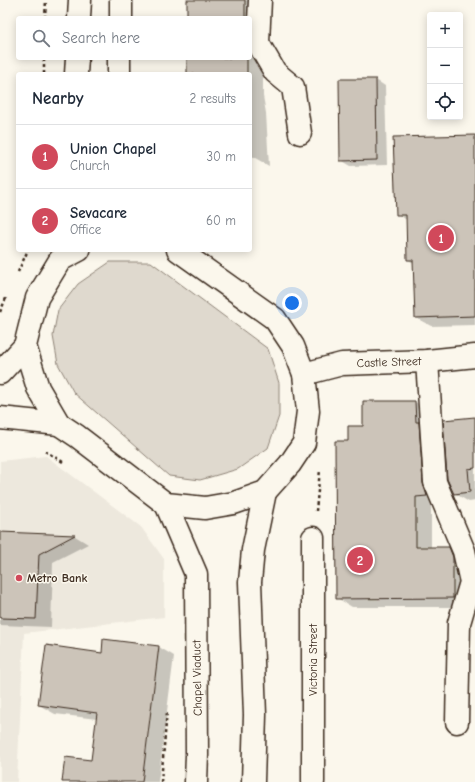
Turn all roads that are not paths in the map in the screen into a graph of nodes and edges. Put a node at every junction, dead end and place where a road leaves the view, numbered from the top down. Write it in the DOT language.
graph roads {
  1 [pos="80,0"];
  2 [pos="121,0"];
  3 [pos="260,0"];
  4 [pos="79,16"];
  5 [pos="121,16"];
  6 [pos="77,60"];
  7 [pos="119,60"];
  8 [pos="76,72"];
  9 [pos="119,72"];
  10 [pos="300,133"];
  11 [pos="72,252"];
  12 [pos="181,252"];
  13 [pos="61,255"];
  14 [pos="25,346"];
  15 [pos="475,356"];
  16 [pos="427,360"];
  17 [pos="0,373"];
  18 [pos="304,374"];
  19 [pos="0,418"];
  20 [pos="59,424"];
  21 [pos="265,492"];
  22 [pos="166,504"];
  23 [pos="313,538"];
  24 [pos="473,582"];
  25 [pos="457,722"];
  26 [pos="196,782"];
  27 [pos="253,782"];
  28 [pos="313,782"];
  1 -- 4 [label="main road"];
  2 -- 5 [label="main road"];
  3 -- 10 [label="main road"];
  6 -- 8 [label="main road"];
  7 -- 9 [label="main road"];
  11 -- 13 [label="main road"];
  12 -- 18 [label="main road"];
  13 -- 14 [label="main road"];
  14 -- 17 [label="main road"];
  14 -- 20 [label="main road"];
  15 -- 16 [label="main road, Castle Street"];
  16 -- 18 [label="main road, Castle Street"];
  16 -- 24 [label="main road"];
  18 -- 21 [label="main road"];
  19 -- 20 [label="main road"];
  20 -- 22 [label="main road"];
  21 -- 22 [label="main road"];
  21 -- 27 [label="main road"];
  22 -- 26 [label="main road, Chapel Viaduct"];
  23 -- 28 [label="main road, Victoria Street"];
  24 -- 25 [label="main road"];
}
